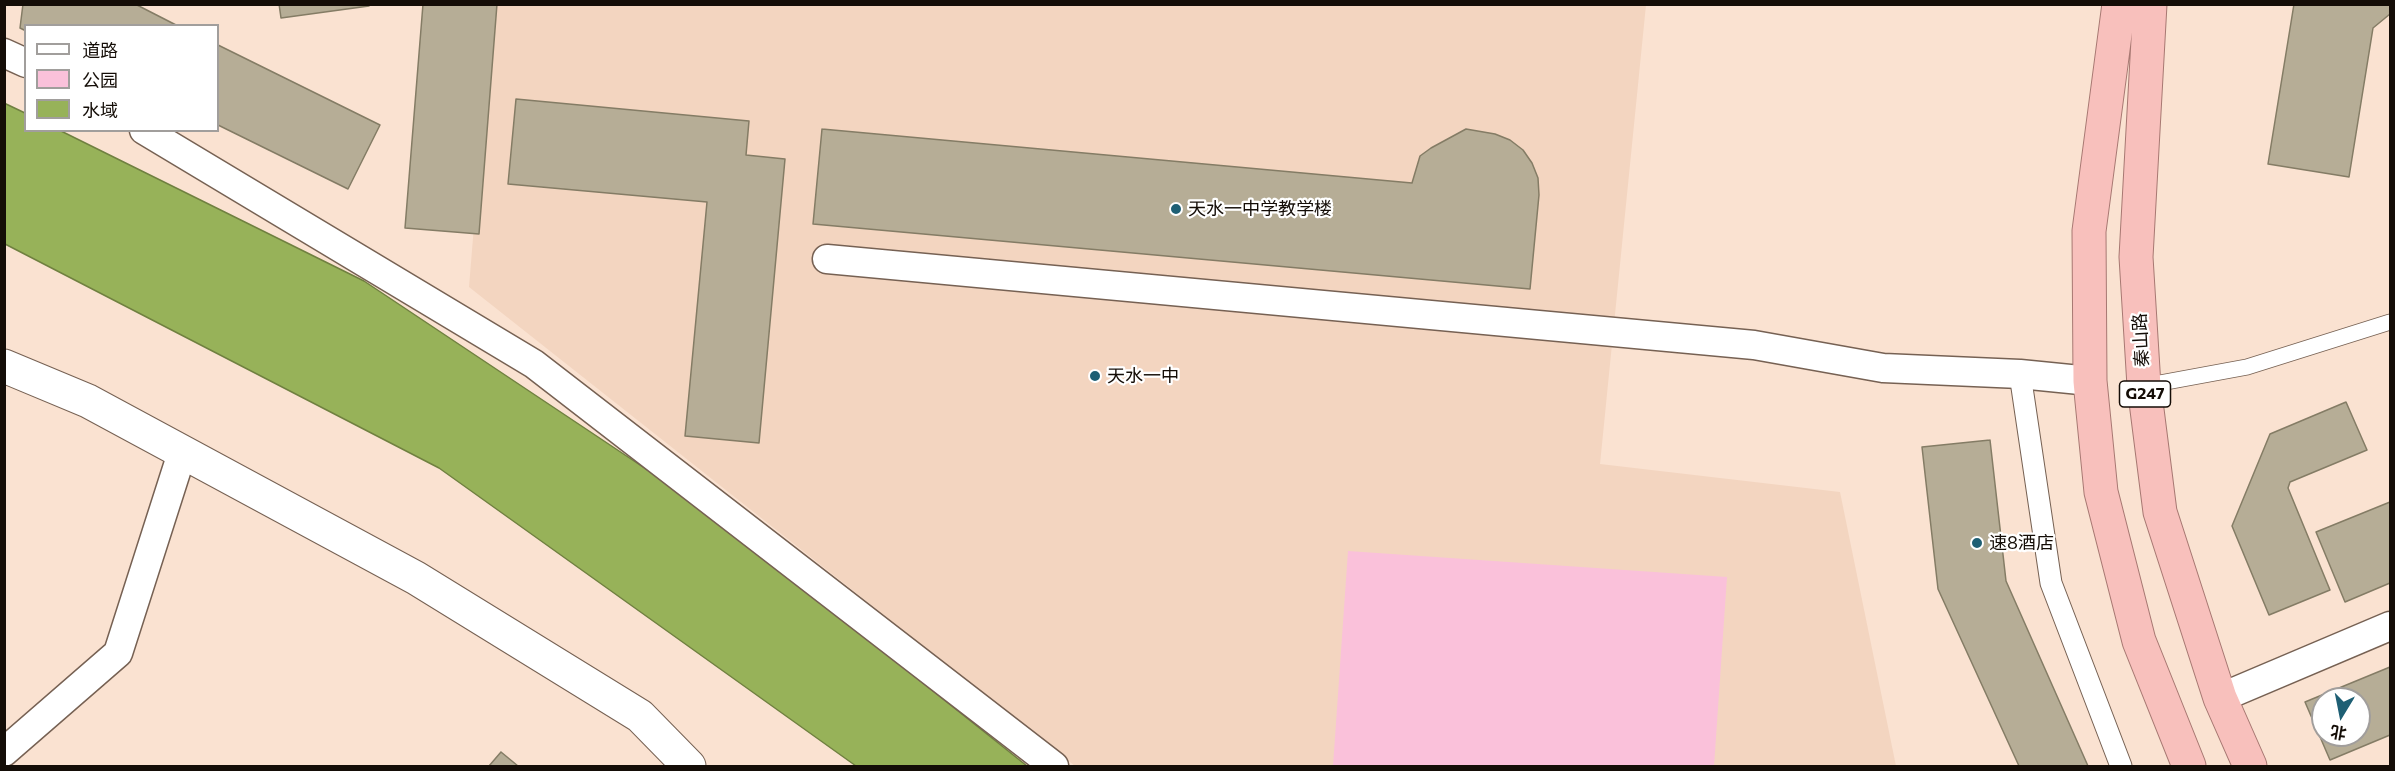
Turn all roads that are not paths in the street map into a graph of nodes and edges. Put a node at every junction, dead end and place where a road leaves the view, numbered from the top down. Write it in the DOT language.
graph roads {
  1 [pos="2119,4"];
  2 [pos="2150,4"];
  3 [pos="4,52"];
  4 [pos="24,62"];
  5 [pos="147,132"];
  6 [pos="827,259"];
  7 [pos="2391,322"];
  8 [pos="4,366"];
  9 [pos="2020,374"];
  10 [pos="2090,381"];
  11 [pos="2144,386"];
  12 [pos="182,453"];
  13 [pos="2391,626"];
  14 [pos="2220,698"];
  15 [pos="4,752"];
  16 [pos="689,766"];
  17 [pos="1054,766"];
  18 [pos="2121,766"];
  19 [pos="2188,766"];
  20 [pos="2250,766"];
  1 -- 10 [label="highway, G247"];
  2 -- 11 [label="highway, 秦山路 / G247"];
  3 -- 4 [label="street"];
  5 -- 17 [label="street"];
  6 -- 9 [label="street"];
  7 -- 11 [label="lane"];
  8 -- 12 [label="street"];
  9 -- 10 [label="street"];
  9 -- 18 [label="street"];
  10 -- 19 [label="highway, G247"];
  11 -- 14 [label="highway, 秦山路 / G247"];
  12 -- 15 [label="street"];
  12 -- 16 [label="street"];
  13 -- 14 [label="street"];
  14 -- 20 [label="highway, 秦山路 / G247"];
}
